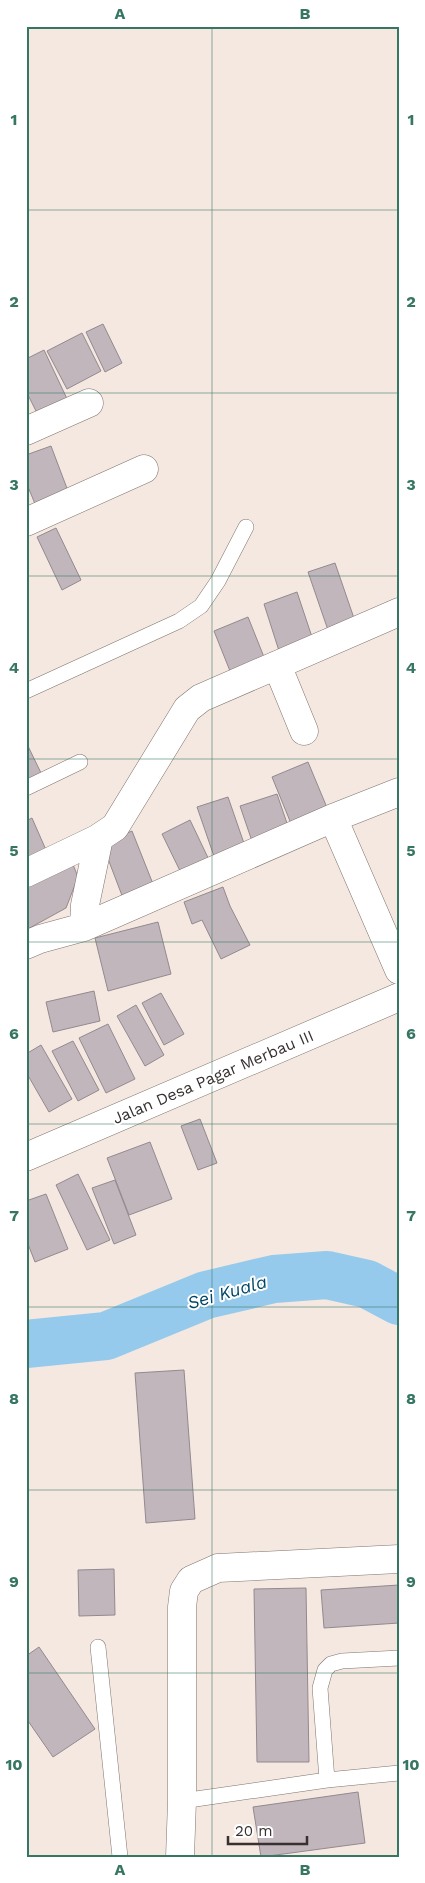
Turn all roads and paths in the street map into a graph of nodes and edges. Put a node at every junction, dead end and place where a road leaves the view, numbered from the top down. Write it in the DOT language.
graph roads {
  1 [pos="89,403"];
  2 [pos="26,431"];
  3 [pos="144,469"];
  4 [pos="26,522"];
  5 [pos="246,528"];
  6 [pos="399,612"];
  7 [pos="277,665"];
  8 [pos="26,691"];
  9 [pos="304,731"];
  10 [pos="80,762"];
  11 [pos="26,788"];
  12 [pos="399,792"];
  13 [pos="333,818"];
  14 [pos="98,838"];
  15 [pos="26,873"];
  16 [pos="76,930"];
  17 [pos="33,942"];
  18 [pos="399,970"];
  19 [pos="399,996"];
  20 [pos="26,1158"];
  21 [pos="399,1559"];
  22 [pos="98,1648"];
  23 [pos="399,1658"];
  24 [pos="399,1774"];
  25 [pos="326,1780"];
  26 [pos="182,1801"];
  27 [pos="120,1857"];
  28 [pos="180,1857"];
  1 -- 2 [label="street"];
  3 -- 4 [label="street"];
  5 -- 8 [label="lane"];
  6 -- 7 [label="street"];
  7 -- 9 [label="street"];
  7 -- 14 [label="street"];
  10 -- 11 [label="lane"];
  12 -- 13 [label="street"];
  13 -- 16 [label="street"];
  13 -- 18 [label="street"];
  14 -- 15 [label="street"];
  14 -- 16 [label="street"];
  16 -- 17 [label="street"];
  19 -- 20 [label="street, Jalan Desa Pagar Merbau III"];
  21 -- 26 [label="street"];
  22 -- 27 [label="lane"];
  23 -- 25 [label="lane"];
  24 -- 25 [label="lane"];
  25 -- 26 [label="lane"];
  26 -- 28 [label="street"];
}
